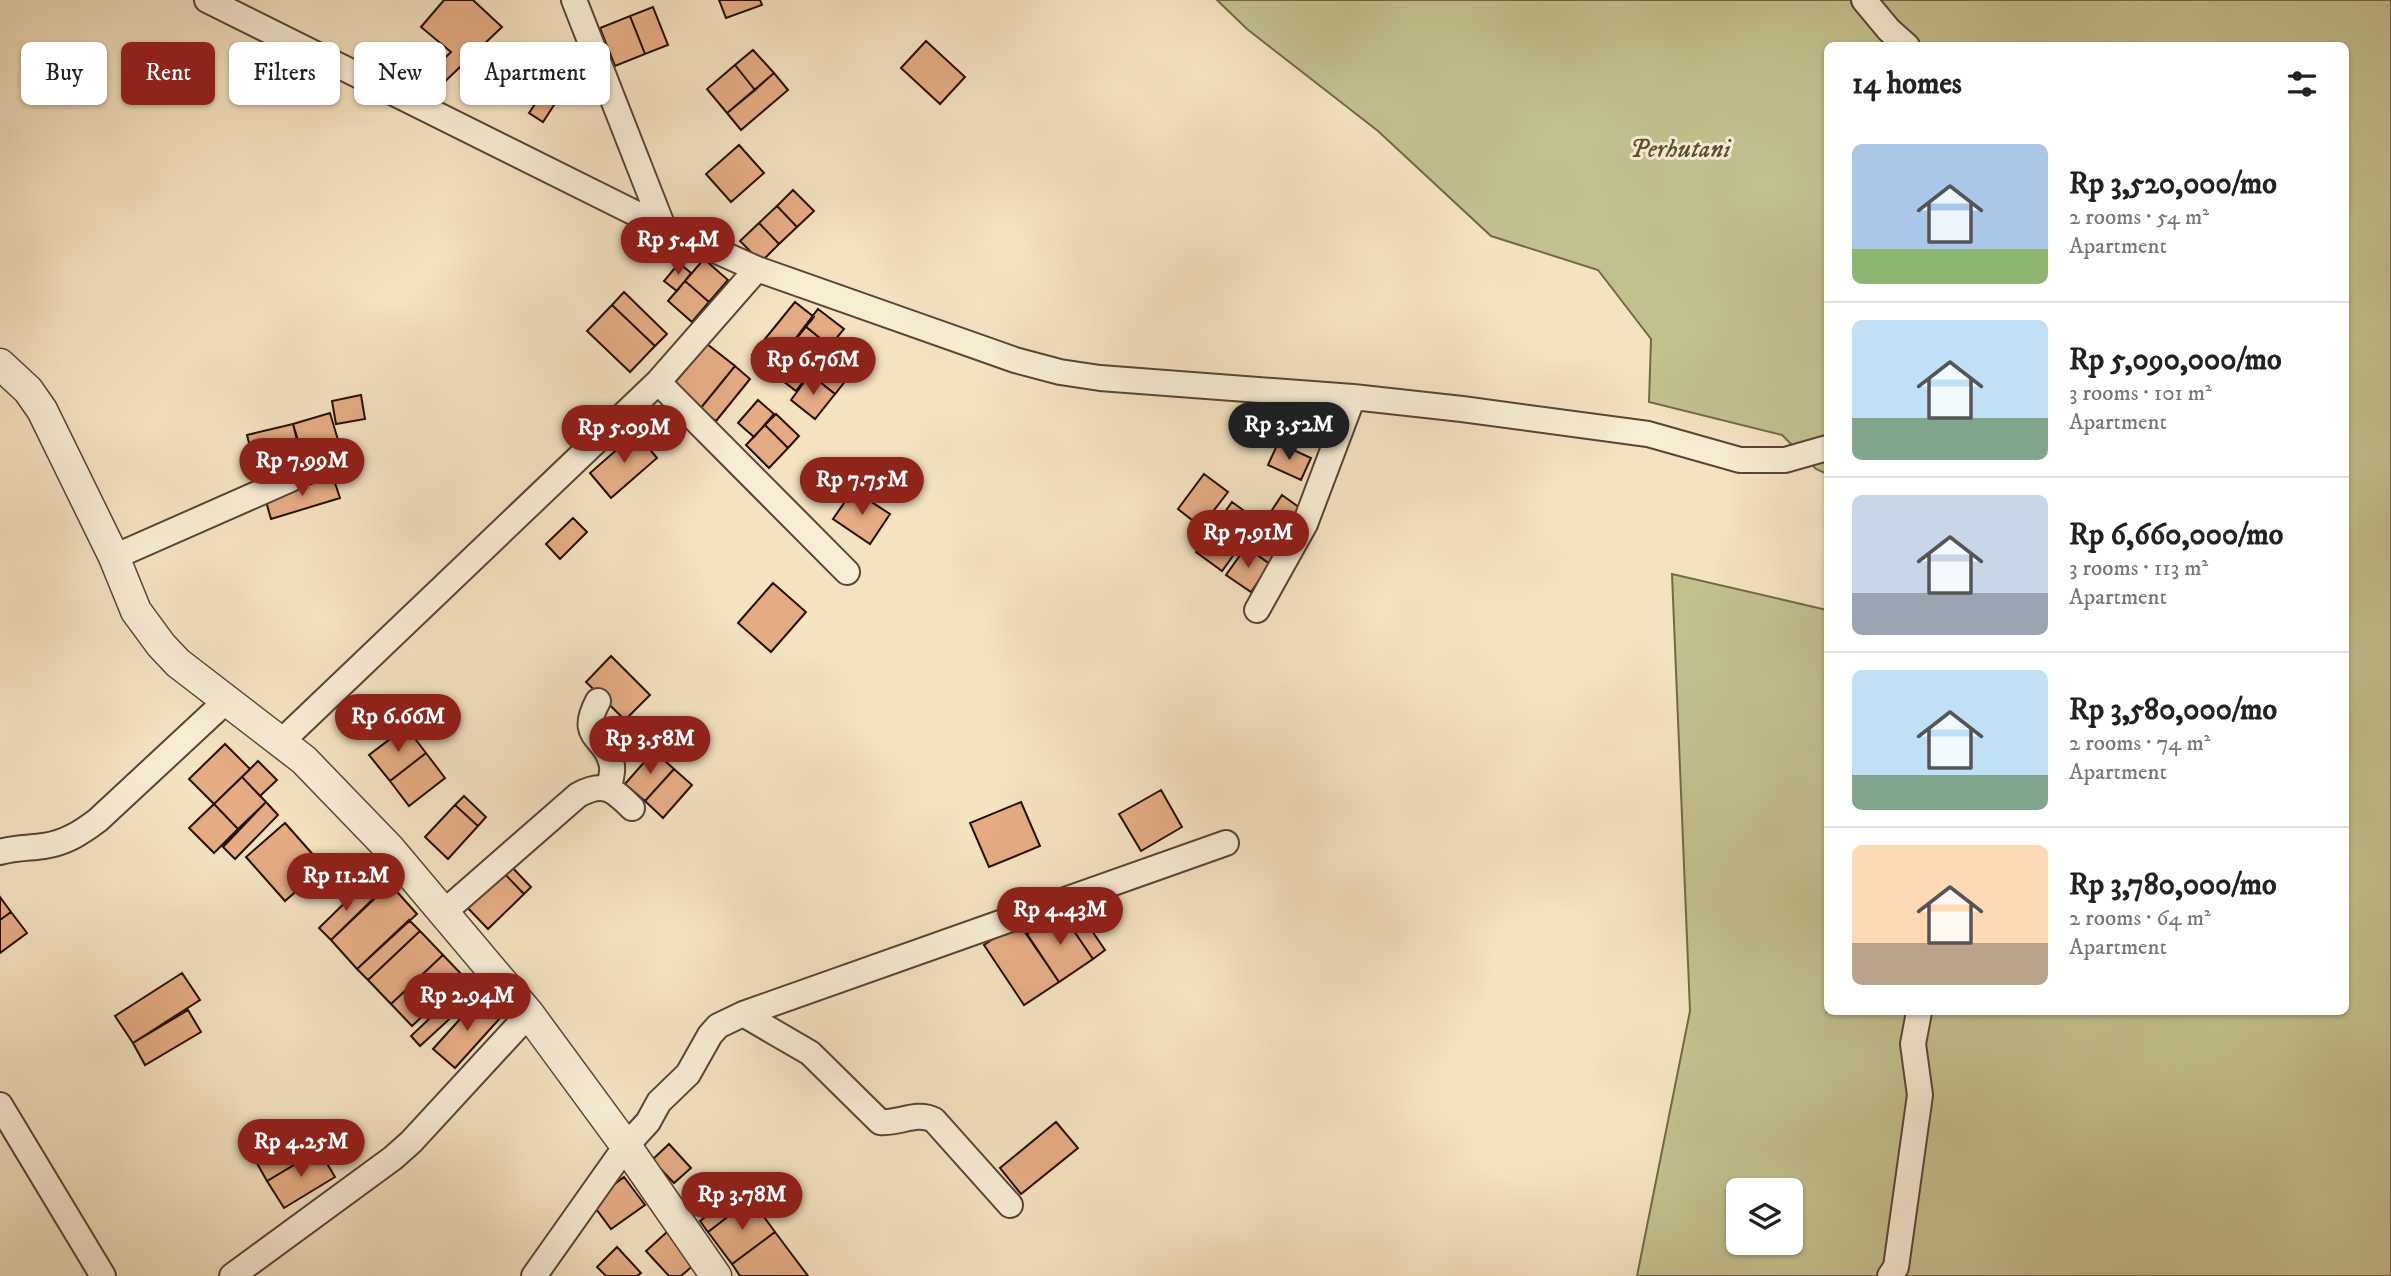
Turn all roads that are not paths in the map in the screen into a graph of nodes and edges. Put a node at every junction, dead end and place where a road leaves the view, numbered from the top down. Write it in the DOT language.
graph roads {
  1 [pos="207,0"];
  2 [pos="574,0"];
  3 [pos="1864,0"];
  4 [pos="1902,42"];
  5 [pos="663,226"];
  6 [pos="757,269"];
  7 [pos="0,364"];
  8 [pos="658,382"];
  9 [pos="1353,397"];
  10 [pos="1824,449"];
  11 [pos="290,479"];
  12 [pos="114,557"];
  13 [pos="847,572"];
  14 [pos="1256,610"];
  15 [pos="226,701"];
  16 [pos="598,701"];
  17 [pos="282,741"];
  18 [pos="609,788"];
  19 [pos="632,808"];
  20 [pos="1226,843"];
  21 [pos="0,852"];
  22 [pos="443,913"];
  23 [pos="529,1014"];
  24 [pos="743,1014"];
  25 [pos="1918,1015"];
  26 [pos="0,1105"];
  27 [pos="626,1146"];
  28 [pos="1010,1205"];
  29 [pos="103,1276"];
  30 [pos="232,1276"];
  31 [pos="534,1276"];
  32 [pos="716,1276"];
  33 [pos="1890,1276"];
  1 -- 5 [label="street"];
  2 -- 5 [label="street"];
  3 -- 4 [label="street"];
  5 -- 6 [label="street"];
  6 -- 8 [label="street"];
  6 -- 9 [label="street"];
  7 -- 12 [label="street"];
  8 -- 13 [label="street"];
  8 -- 17 [label="street"];
  9 -- 10 [label="street"];
  9 -- 14 [label="street"];
  11 -- 12 [label="street"];
  12 -- 15 [label="street"];
  15 -- 17 [label="street"];
  15 -- 21 [label="street"];
  16 -- 18 [label="street"];
  17 -- 22 [label="street"];
  18 -- 19 [label="street"];
  18 -- 22 [label="street"];
  20 -- 24 [label="street"];
  22 -- 23 [label="street"];
  23 -- 27 [label="street"];
  23 -- 30 [label="street"];
  24 -- 27 [label="street"];
  24 -- 28 [label="street"];
  25 -- 33 [label="street"];
  26 -- 29 [label="street"];
  27 -- 31 [label="street"];
  27 -- 32 [label="street"];
}
